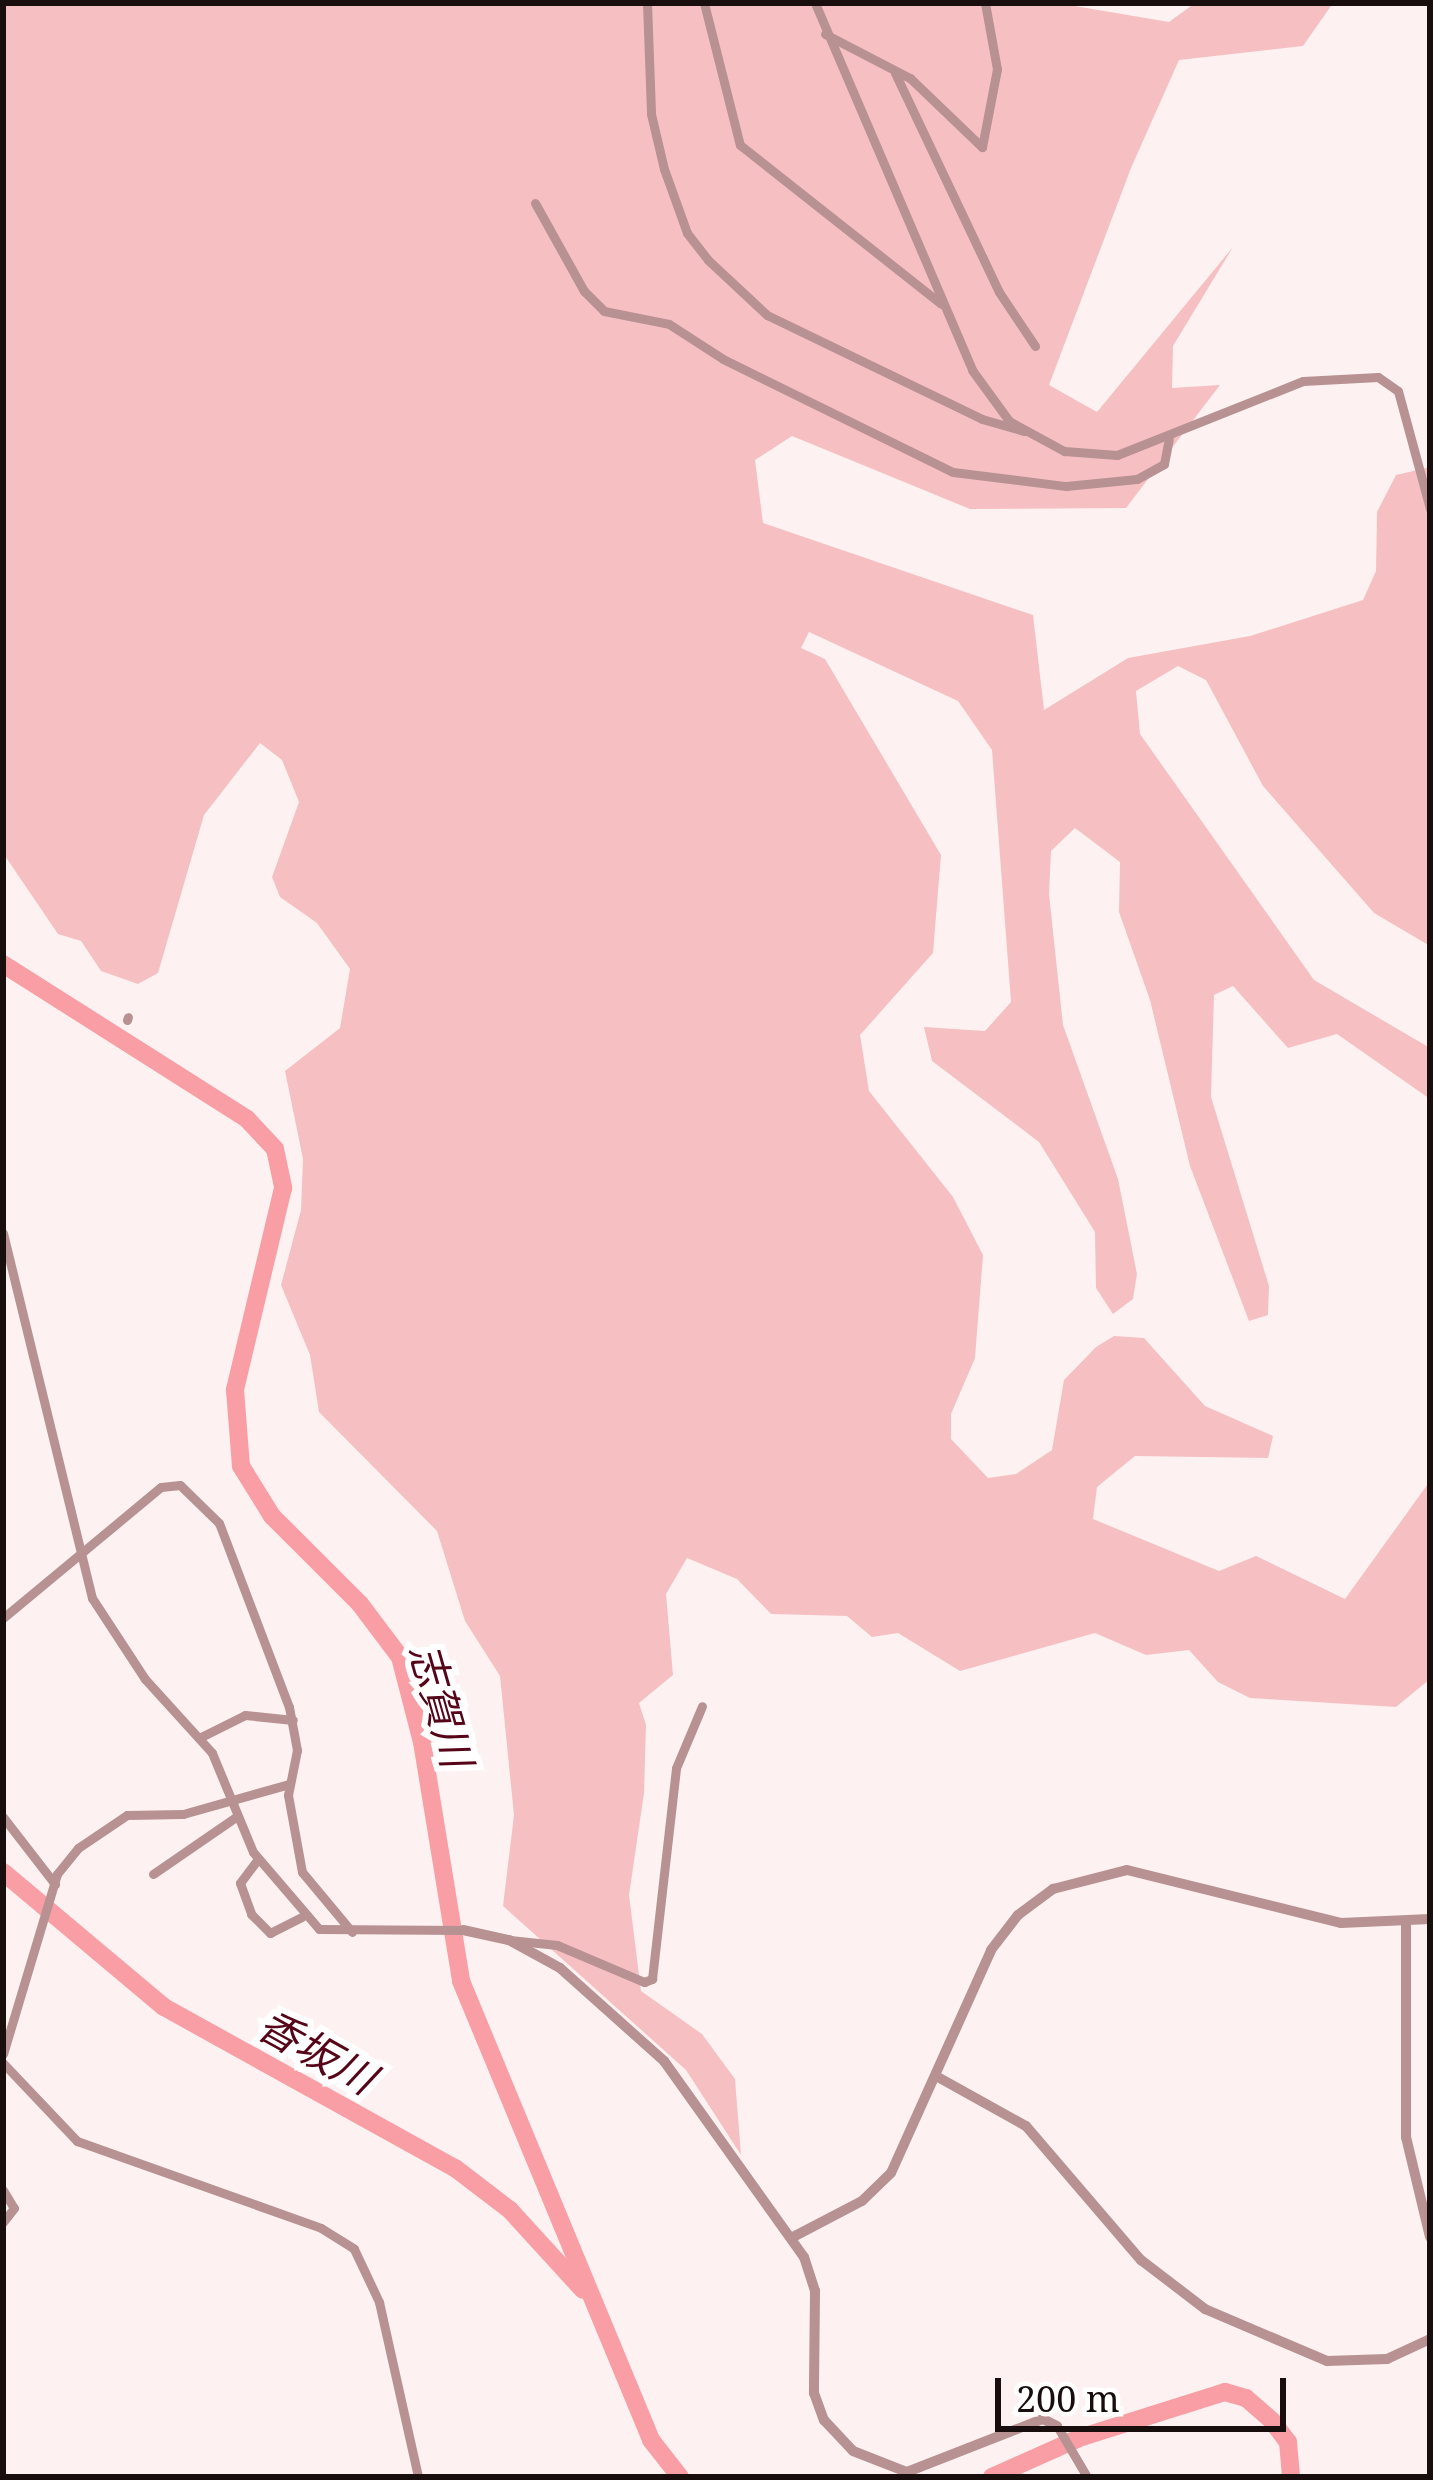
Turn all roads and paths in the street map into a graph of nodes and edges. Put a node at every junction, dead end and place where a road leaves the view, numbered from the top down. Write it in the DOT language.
graph roads {
  1 [pos="647,3"];
  2 [pos="815,3"];
  3 [pos="985,3"];
  4 [pos="702,6"];
  5 [pos="825,34"];
  6 [pos="895,73"];
  7 [pos="536,203"];
  8 [pos="941,304"];
  9 [pos="1035,346"];
  10 [pos="1024,431"];
  11 [pos="1168,440"];
  12 [pos="1430,509"];
  13 [pos="3,1233"];
  14 [pos="80,1555"];
  15 [pos="3,1618"];
  16 [pos="702,1706"];
  17 [pos="293,1720"];
  18 [pos="199,1738"];
  19 [pos="289,1784"];
  20 [pos="230,1800"];
  21 [pos="3,1817"];
  22 [pos="236,1817"];
  23 [pos="258,1859"];
  24 [pos="153,1874"];
  25 [pos="55,1887"];
  26 [pos="302,1917"];
  27 [pos="1430,1919"];
  28 [pos="1406,1923"];
  29 [pos="463,1930"];
  30 [pos="352,1932"];
  31 [pos="509,1940"];
  32 [pos="3,2059"];
  33 [pos="937,2076"];
  34 [pos="3,2190"];
  35 [pos="3,2222"];
  36 [pos="1430,2235"];
  37 [pos="793,2237"];
  38 [pos="1430,2339"];
  39 [pos="1057,2426"];
  40 [pos="418,2477"];
  41 [pos="1087,2477"];
  1 -- 10 [label="street"];
  2 -- 5 [label="street"];
  3 -- 6 [label="street"];
  4 -- 8 [label="street"];
  5 -- 6 [label="street"];
  5 -- 8 [label="street"];
  6 -- 9 [label="street"];
  7 -- 11 [label="street"];
  8 -- 10 [label="street"];
  10 -- 11 [label="street"];
  11 -- 12 [label="street"];
  13 -- 14 [label="street"];
  14 -- 15 [label="street"];
  14 -- 17 [label="street"];
  14 -- 18 [label="street"];
  16 -- 31 [label="street"];
  17 -- 18 [label="street"];
  17 -- 19 [label="street"];
  18 -- 20 [label="street"];
  19 -- 20 [label="street"];
  19 -- 30 [label="street"];
  20 -- 22 [label="street"];
  20 -- 25 [label="street"];
  21 -- 25 [label="street"];
  22 -- 23 [label="street"];
  22 -- 24 [label="street"];
  23 -- 26 [label="street"];
  23 -- 26 [label="street"];
  25 -- 32 [label="street"];
  26 -- 30 [label="street"];
  27 -- 28 [label="street"];
  28 -- 33 [label="street"];
  28 -- 36 [label="street"];
  29 -- 30 [label="street"];
  29 -- 31 [label="street"];
  31 -- 37 [label="street"];
  32 -- 40 [label="street"];
  33 -- 37 [label="street"];
  33 -- 38 [label="street"];
  34 -- 35 [label="street"];
  37 -- 39 [label="street"];
  39 -- 41 [label="street"];
}
